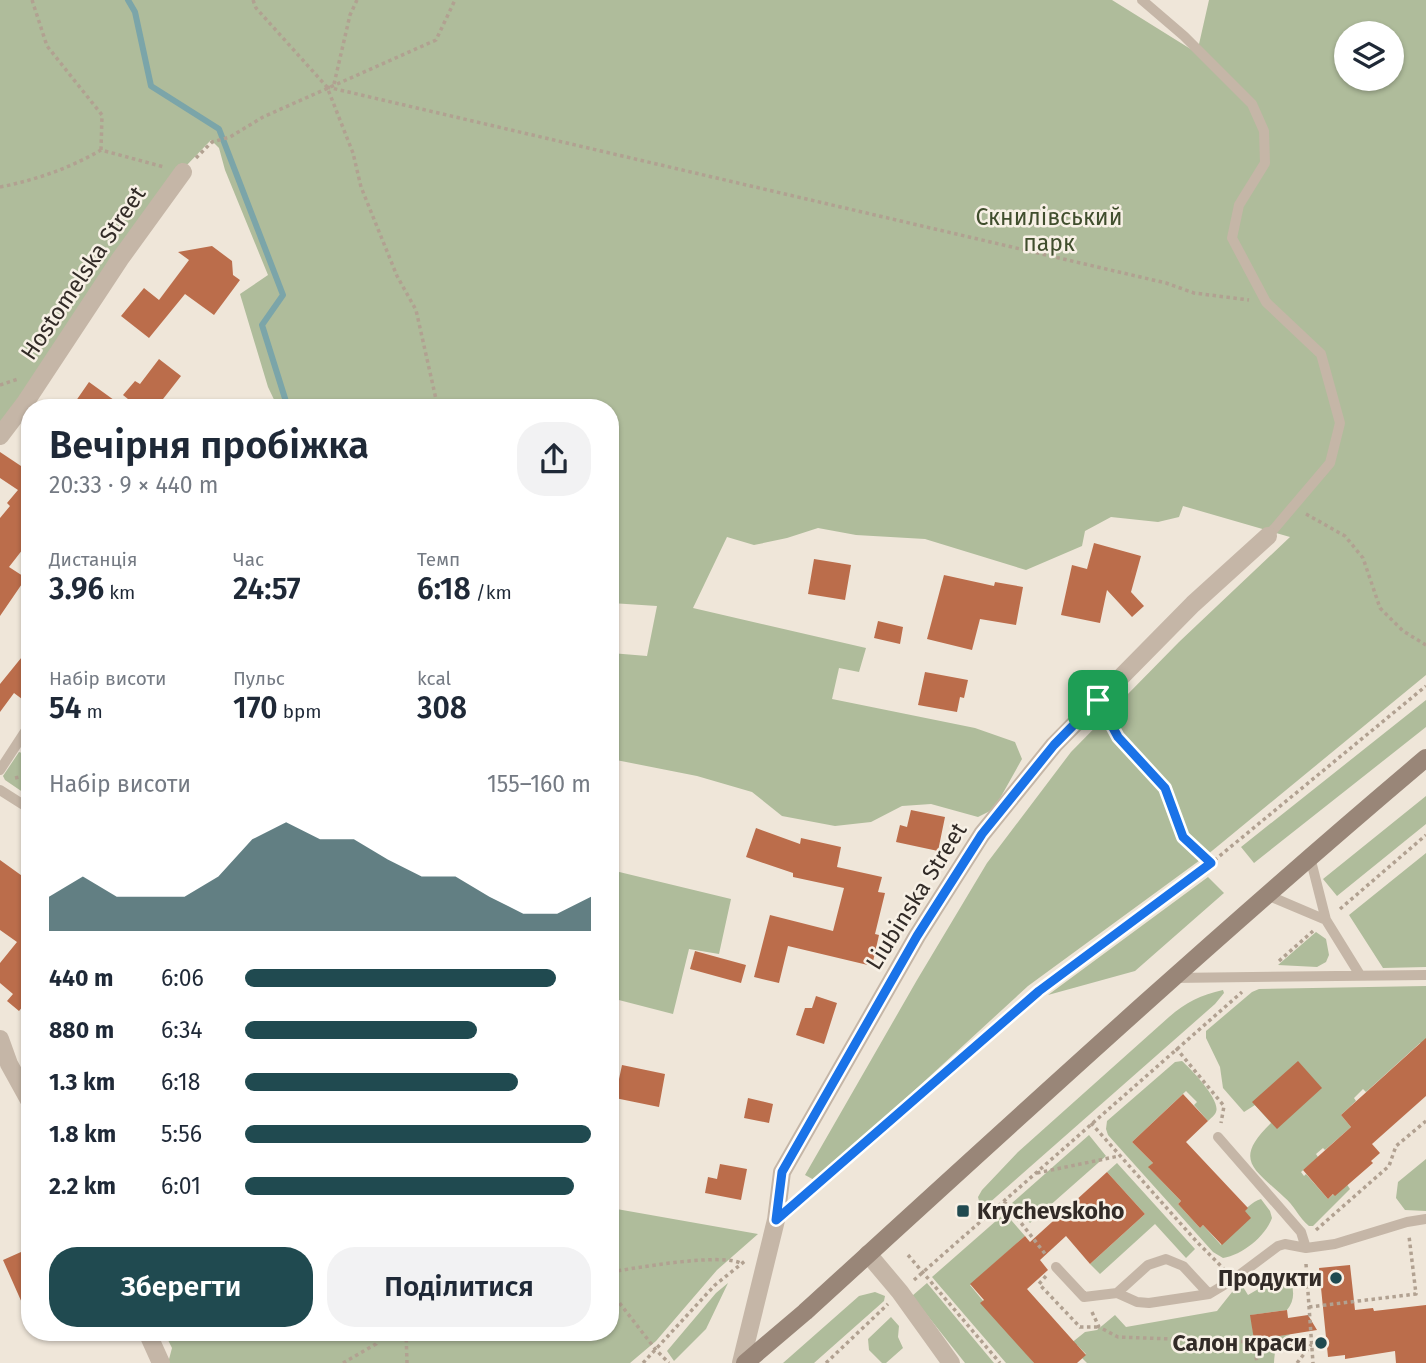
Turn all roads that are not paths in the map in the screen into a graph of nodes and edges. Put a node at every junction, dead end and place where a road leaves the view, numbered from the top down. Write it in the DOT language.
graph roads {
  1 [pos="1142,0"];
  2 [pos="183,172"];
  3 [pos="28,399"];
  4 [pos="21,408"];
  5 [pos="0,436"];
  6 [pos="1268,536"];
  7 [pos="21,738"];
  8 [pos="1426,758"];
  9 [pos="0,770"];
  10 [pos="0,790"];
  11 [pos="21,803"];
  12 [pos="1310,857"];
  13 [pos="1267,895"];
  14 [pos="1325,921"];
  15 [pos="1360,975"];
  16 [pos="1426,975"];
  17 [pos="1172,978"];
  18 [pos="0,1039"];
  19 [pos="4,1067"];
  20 [pos="21,1090"];
  21 [pos="1218,1137"];
  22 [pos="1426,1219"];
  23 [pos="1306,1248"];
  24 [pos="868,1254"];
  25 [pos="1056,1267"];
  26 [pos="1117,1293"];
  27 [pos="1209,1294"];
  28 [pos="151,1341"];
  29 [pos="161,1362"];
  30 [pos="743,1363"];
  31 [pos="951,1363"];
  1 -- 6 [label="lane"];
  2 -- 3 [label="street, Hostomelska Street"];
  4 -- 5 [label="street, Hostomelska Street"];
  6 -- 30 [label="street, Liubinska Street"];
  7 -- 9 [label="lane"];
  8 -- 12 [label="main road, Liubinska Street"];
  10 -- 11 [label="lane"];
  12 -- 13 [label="main road, Liubinska Street"];
  12 -- 14 [label="lane"];
  13 -- 14 [label="lane"];
  13 -- 17 [label="main road, Liubinska Street"];
  14 -- 15 [label="lane"];
  15 -- 16 [label="lane"];
  15 -- 17 [label="lane"];
  17 -- 24 [label="main road, Liubinska Street"];
  18 -- 19 [label="street"];
  19 -- 20 [label="street"];
  21 -- 23 [label="lane"];
  22 -- 23 [label="lane"];
  23 -- 27 [label="lane"];
  24 -- 30 [label="main road, Liubinska Street"];
  24 -- 31 [label="street"];
  25 -- 26 [label="lane"];
  26 -- 27 [label="lane"];
  26 -- 27 [label="lane"];
  28 -- 29 [label="street"];
}
